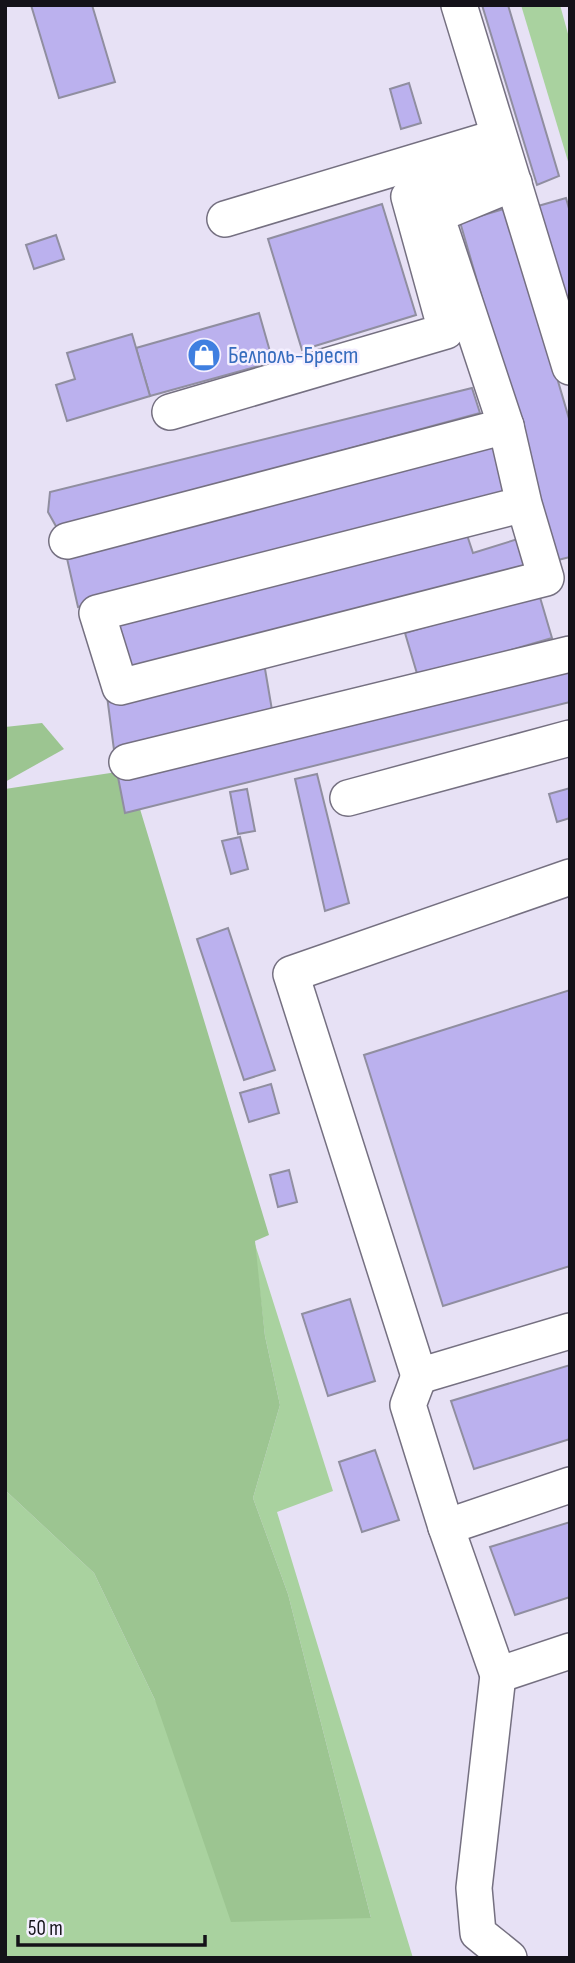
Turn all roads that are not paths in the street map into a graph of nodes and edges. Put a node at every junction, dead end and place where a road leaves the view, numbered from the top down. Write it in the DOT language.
graph roads {
  1 [pos="459,5"];
  2 [pos="506,159"];
  3 [pos="225,219"];
  4 [pos="570,367"];
  5 [pos="170,412"];
  6 [pos="506,426"];
  7 [pos="524,504"];
  8 [pos="67,541"];
  9 [pos="558,576"];
  10 [pos="570,654"];
  11 [pos="570,738"];
  12 [pos="127,762"];
  13 [pos="348,798"];
  14 [pos="570,877"];
  15 [pos="570,1331"];
  16 [pos="419,1376"];
  17 [pos="570,1485"];
  18 [pos="446,1527"];
  19 [pos="570,1651"];
  20 [pos="498,1675"];
  21 [pos="509,1958"];
  1 -- 2 [label="lane"];
  2 -- 3 [label="lane"];
  2 -- 4 [label="lane"];
  2 -- 5 [label="lane"];
  2 -- 6 [label="lane"];
  6 -- 7 [label="lane"];
  6 -- 8 [label="lane"];
  7 -- 9 [label="lane"];
  7 -- 9 [label="lane"];
  10 -- 12 [label="lane"];
  11 -- 13 [label="lane"];
  14 -- 16 [label="lane"];
  15 -- 16 [label="lane"];
  16 -- 18 [label="lane"];
  17 -- 18 [label="lane"];
  18 -- 20 [label="lane"];
  19 -- 20 [label="lane"];
  20 -- 21 [label="lane"];
}
